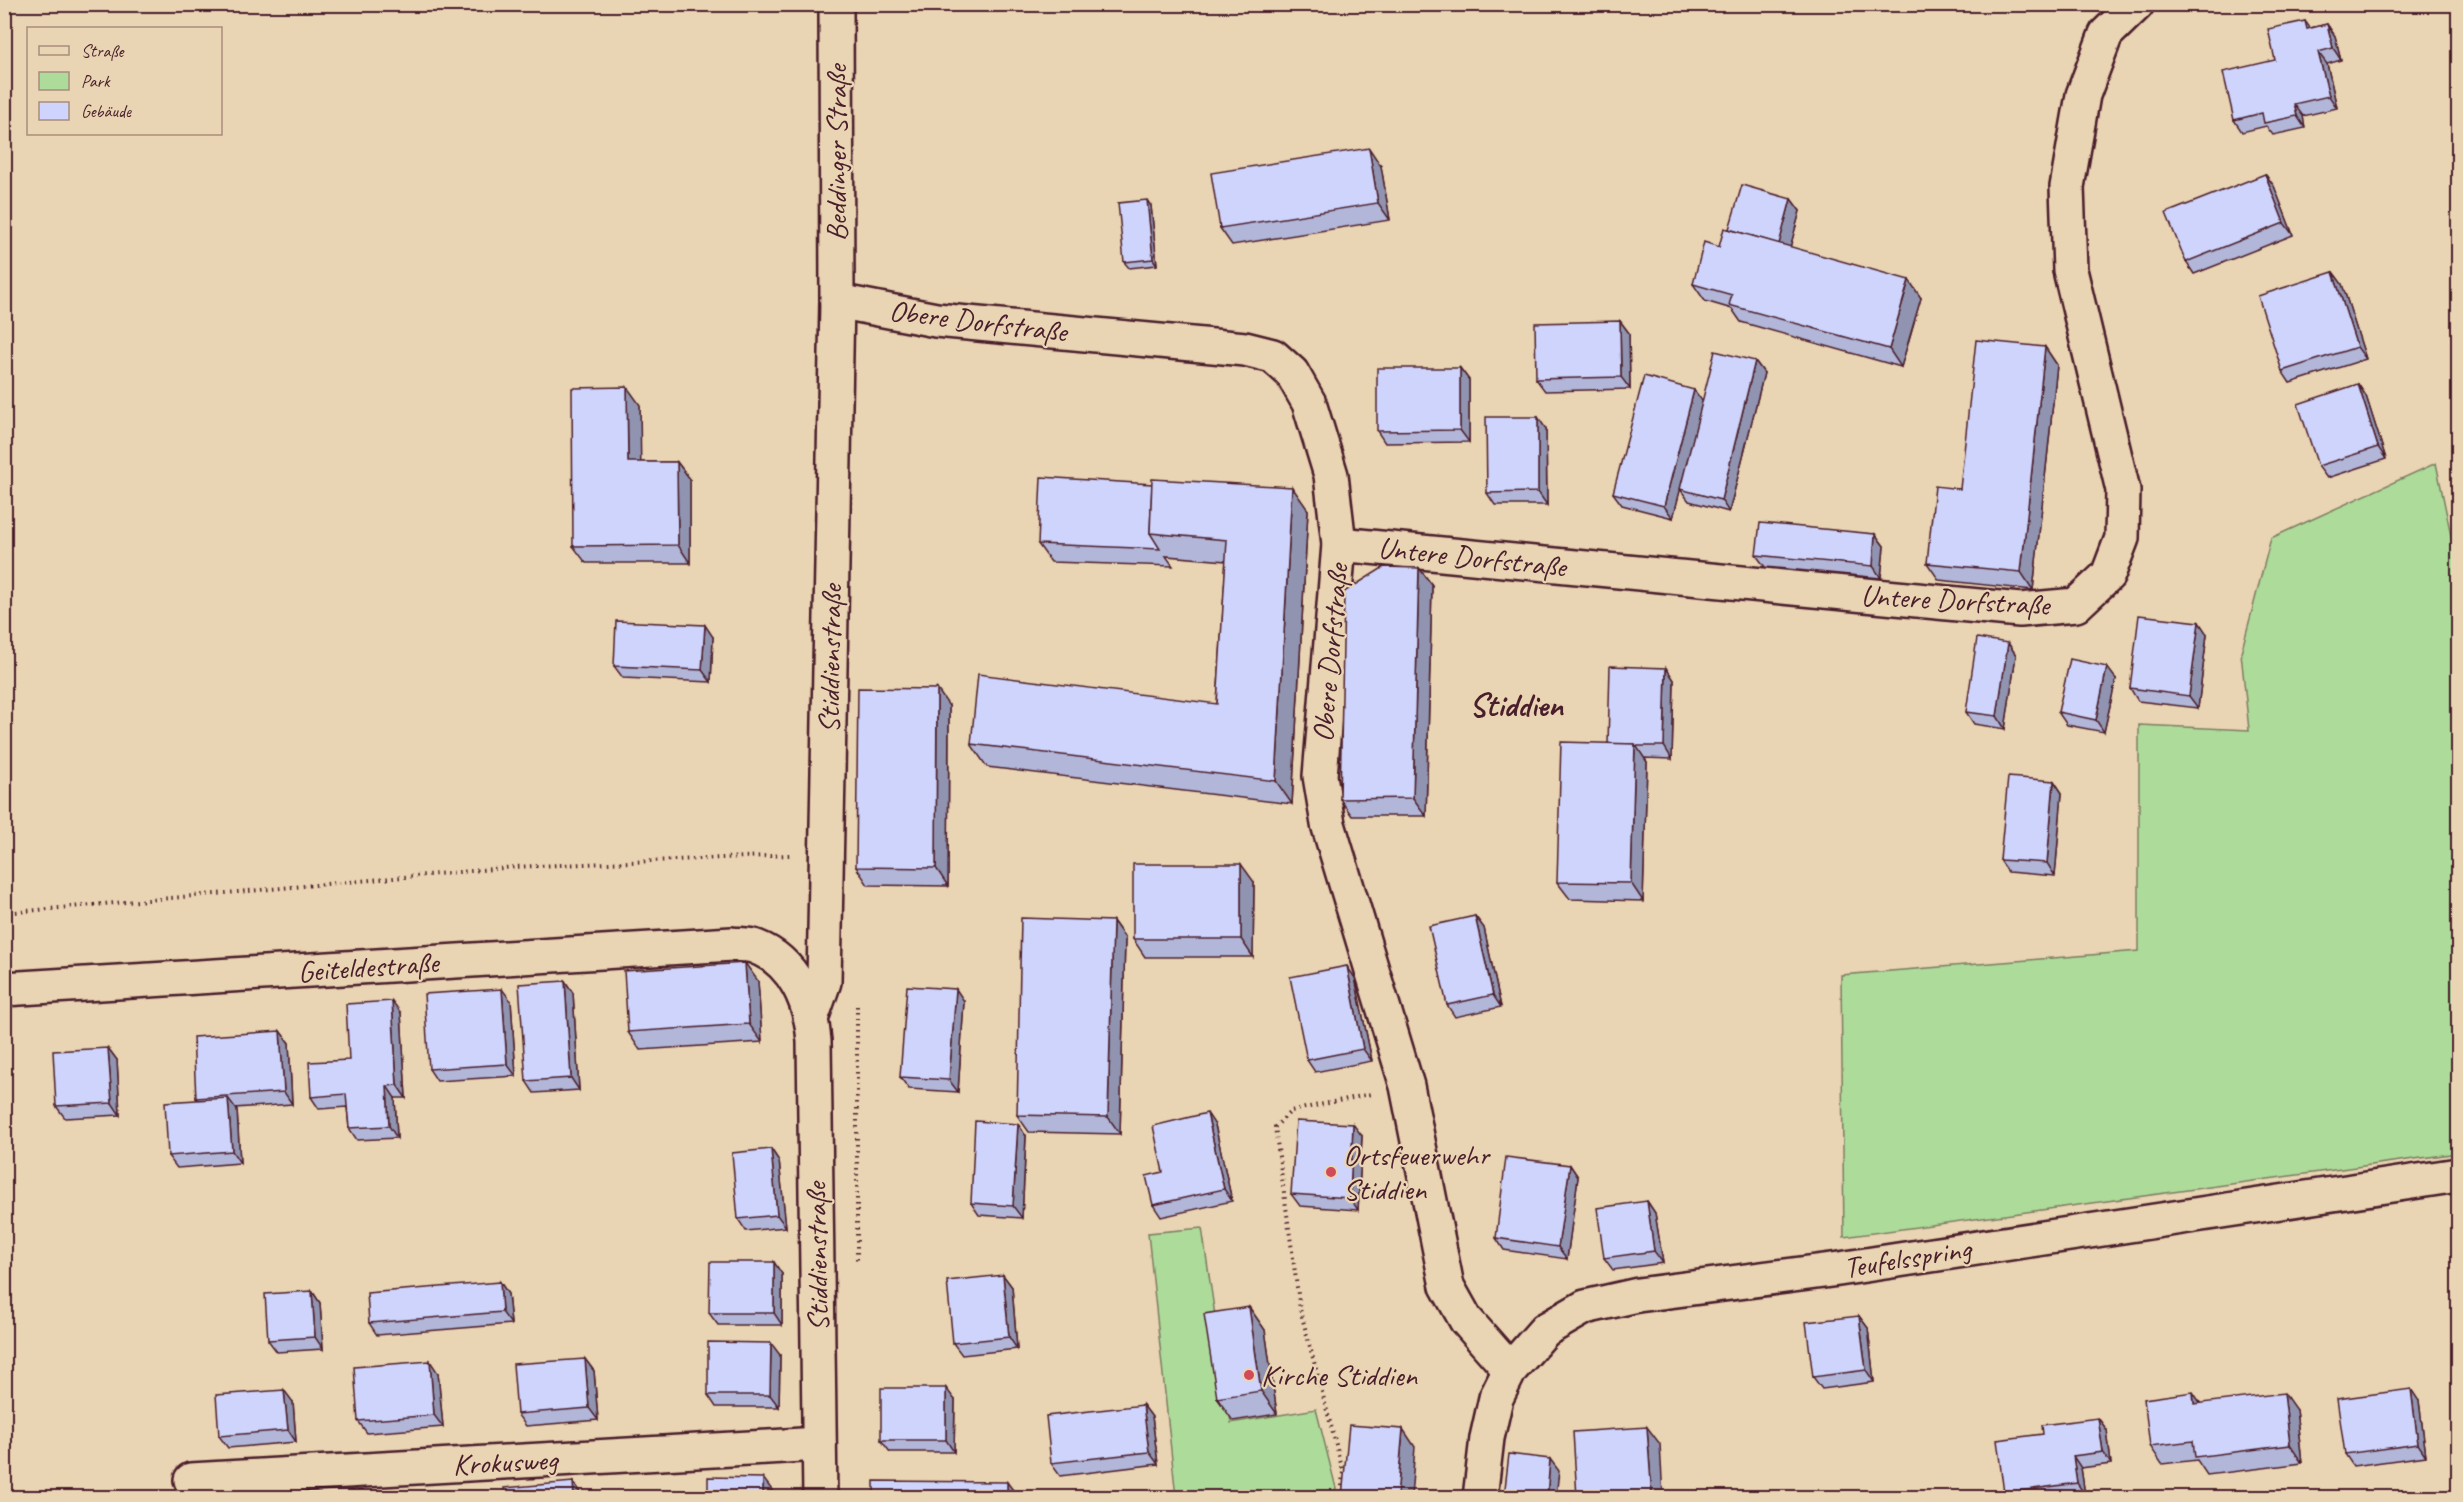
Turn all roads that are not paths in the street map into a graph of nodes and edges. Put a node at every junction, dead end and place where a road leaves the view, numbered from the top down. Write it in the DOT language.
graph roads {
  1 [pos="836,4"];
  2 [pos="2137,4"];
  3 [pos="837,301"];
  4 [pos="1339,544"];
  5 [pos="732,944"];
  6 [pos="4,989"];
  7 [pos="812,1016"];
  8 [pos="2458,1175"];
  9 [pos="1509,1370"];
  10 [pos="819,1444"];
  11 [pos="191,1480"];
  12 [pos="820,1497"];
  13 [pos="1480,1497"];
  1 -- 3 [label="street, Beddinger Straße"];
  2 -- 4 [label="street, Untere Dorfstraße"];
  3 -- 4 [label="street, Obere Dorfstraße"];
  3 -- 7 [label="street, Stiddienstraße"];
  4 -- 9 [label="street, Obere Dorfstraße"];
  5 -- 6 [label="street, Geiteldestraße"];
  5 -- 7 [label="street, Stiddienstraße"];
  7 -- 10 [label="street, Stiddienstraße"];
  8 -- 9 [label="street, Teufelsspring"];
  9 -- 13 [label="street, Teufelsspring"];
  10 -- 11 [label="street, Krokusweg"];
  10 -- 12 [label="street, Stiddienstraße"];
}
